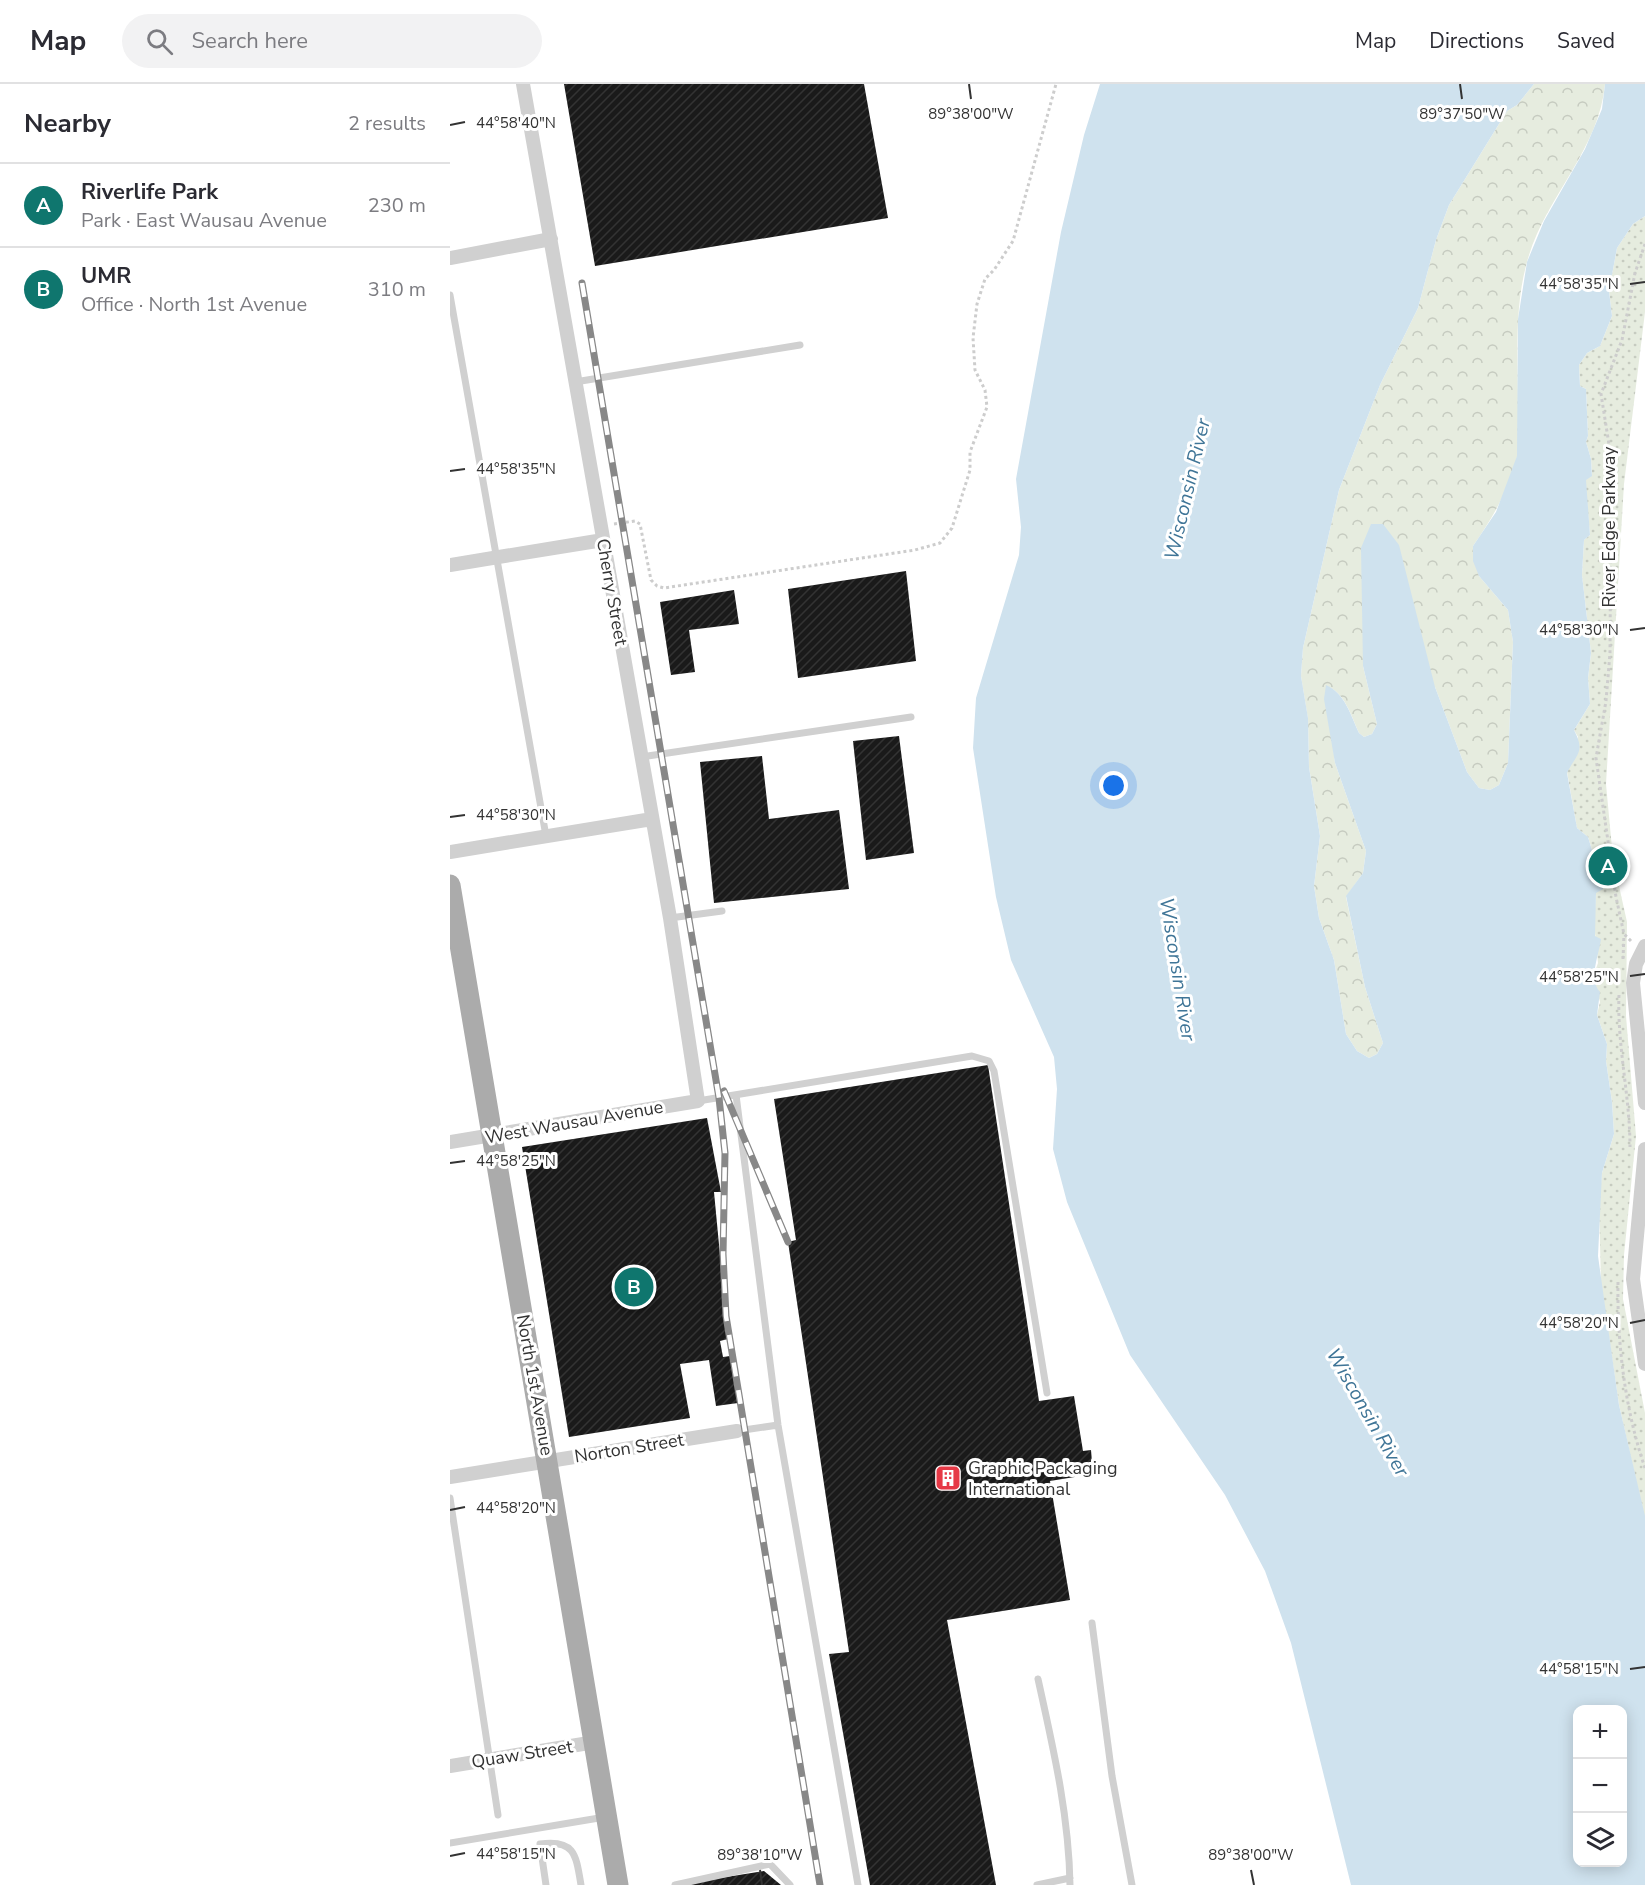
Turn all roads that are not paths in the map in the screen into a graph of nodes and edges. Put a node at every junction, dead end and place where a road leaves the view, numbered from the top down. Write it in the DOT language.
graph roads {
  1 [pos="523,84"];
  2 [pos="551,239"];
  3 [pos="450,258"];
  4 [pos="450,295"];
  5 [pos="800,345"];
  6 [pos="575,382"];
  7 [pos="602,533"];
  8 [pos="495,558"];
  9 [pos="450,565"];
  10 [pos="911,717"];
  11 [pos="641,757"];
  12 [pos="652,819"];
  13 [pos="546,836"];
  14 [pos="450,852"];
  15 [pos="450,885"];
  16 [pos="722,911"];
  17 [pos="670,918"];
  18 [pos="1644,948"];
  19 [pos="736,1095"];
  20 [pos="698,1101"];
  21 [pos="1645,1103"];
  22 [pos="492,1135"];
  23 [pos="450,1142"];
  24 [pos="1645,1149"];
  25 [pos="1645,1364"];
  26 [pos="1047,1393"];
  27 [pos="778,1425"];
  28 [pos="737,1431"];
  29 [pos="547,1461"];
  30 [pos="450,1478"];
  31 [pos="450,1498"];
  32 [pos="1092,1623"];
  33 [pos="1038,1679"];
  34 [pos="595,1742"];
  35 [pos="488,1760"];
  36 [pos="450,1766"];
  37 [pos="498,1815"];
  38 [pos="607,1817"];
  39 [pos="450,1843"];
  40 [pos="1070,1882"];
  41 [pos="546,1885"];
  42 [pos="581,1885"];
  43 [pos="618,1885"];
  44 [pos="675,1885"];
  45 [pos="790,1885"];
  46 [pos="858,1885"];
  47 [pos="1037,1885"];
  48 [pos="1132,1885"];
  1 -- 2 [label="street, Cherry Street"];
  2 -- 3 [label="street"];
  2 -- 6 [label="street, Cherry Street"];
  4 -- 8 [label="lane"];
  5 -- 6 [label="lane"];
  6 -- 7 [label="street, Cherry Street"];
  7 -- 8 [label="street"];
  7 -- 11 [label="street, Cherry Street"];
  8 -- 9 [label="street"];
  8 -- 13 [label="lane"];
  10 -- 11 [label="lane"];
  11 -- 12 [label="street, Cherry Street"];
  12 -- 13 [label="street"];
  12 -- 17 [label="street, Cherry Street"];
  13 -- 14 [label="street"];
  15 -- 22 [label="main road, North 1st Avenue"];
  16 -- 17 [label="lane"];
  17 -- 20 [label="street, Cherry Street"];
  18 -- 21 [label="street"];
  19 -- 20 [label="lane"];
  19 -- 26 [label="lane"];
  19 -- 27 [label="lane"];
  20 -- 22 [label="street, West Wausau Avenue"];
  22 -- 23 [label="street, West Wausau Avenue"];
  22 -- 29 [label="main road, North 1st Avenue"];
  24 -- 25 [label="street"];
  27 -- 28 [label="lane"];
  27 -- 46 [label="lane"];
  28 -- 29 [label="street, Norton Street"];
  29 -- 30 [label="street, Norton Street"];
  29 -- 34 [label="main road, North 1st Avenue"];
  31 -- 35 [label="lane"];
  32 -- 48 [label="lane"];
  33 -- 40 [label="lane"];
  34 -- 35 [label="street, Quaw Street"];
  34 -- 38 [label="main road, North 1st Avenue"];
  35 -- 36 [label="street, Quaw Street"];
  35 -- 37 [label="lane"];
  38 -- 39 [label="lane"];
  38 -- 43 [label="main road, North 1st Avenue"];
  40 -- 47 [label="lane"];
  41 -- 42 [label="lane"];
  44 -- 45 [label="lane"];
}
